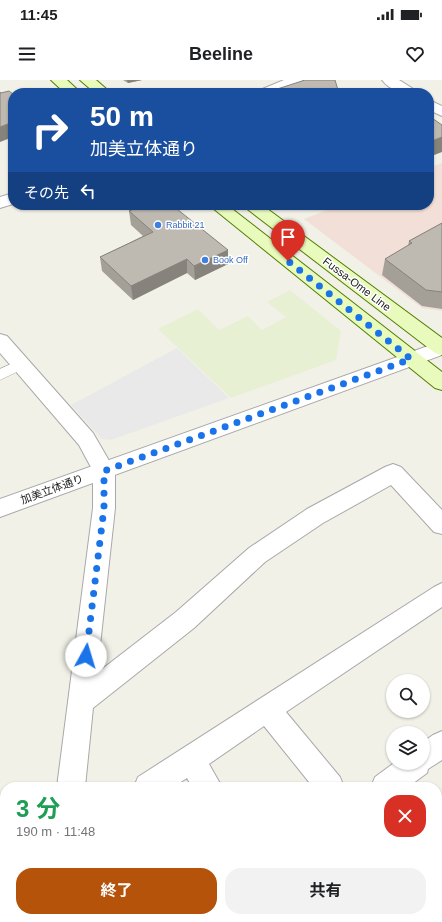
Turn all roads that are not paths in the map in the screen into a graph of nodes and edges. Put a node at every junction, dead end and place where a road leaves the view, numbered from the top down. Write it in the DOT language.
graph roads {
  1 [pos="58,80"];
  2 [pos="87,80"];
  3 [pos="296,80"];
  4 [pos="389,80"];
  5 [pos="68,88"];
  6 [pos="97,88"];
  7 [pos="277,88"];
  8 [pos="402,88"];
  9 [pos="223,210"];
  10 [pos="259,210"];
  11 [pos="0,341"];
  12 [pos="442,348"];
  13 [pos="411,359"];
  14 [pos="20,364"];
  15 [pos="0,375"];
  16 [pos="442,384"];
  17 [pos="104,471"];
  18 [pos="0,508"];
  19 [pos="442,525"];
  20 [pos="442,594"];
  21 [pos="82,701"];
  22 [pos="267,709"];
  23 [pos="442,744"];
  24 [pos="430,753"];
  25 [pos="190,760"];
  26 [pos="408,770"];
  27 [pos="72,782"];
  28 [pos="156,782"];
  29 [pos="205,782"];
  30 [pos="326,782"];
  31 [pos="392,782"];
  1 -- 5 [label="main road"];
  2 -- 6 [label="main road"];
  3 -- 7 [label="street"];
  4 -- 8 [label="street"];
  9 -- 13 [label="main road"];
  10 -- 12 [label="main road, Fussa-Ome Line"];
  11 -- 14 [label="street"];
  12 -- 13 [label="street, 加美立体通り"];
  13 -- 16 [label="main road"];
  13 -- 17 [label="street, 加美立体通り"];
  14 -- 15 [label="lane"];
  14 -- 17 [label="street"];
  17 -- 18 [label="street, 加美立体通り"];
  17 -- 21 [label="street"];
  19 -- 21 [label="street"];
  20 -- 22 [label="street"];
  21 -- 27 [label="street"];
  22 -- 25 [label="street"];
  22 -- 30 [label="street"];
  23 -- 24 [label="street"];
  25 -- 28 [label="street"];
  25 -- 29 [label="street"];
  26 -- 31 [label="street"];
}
